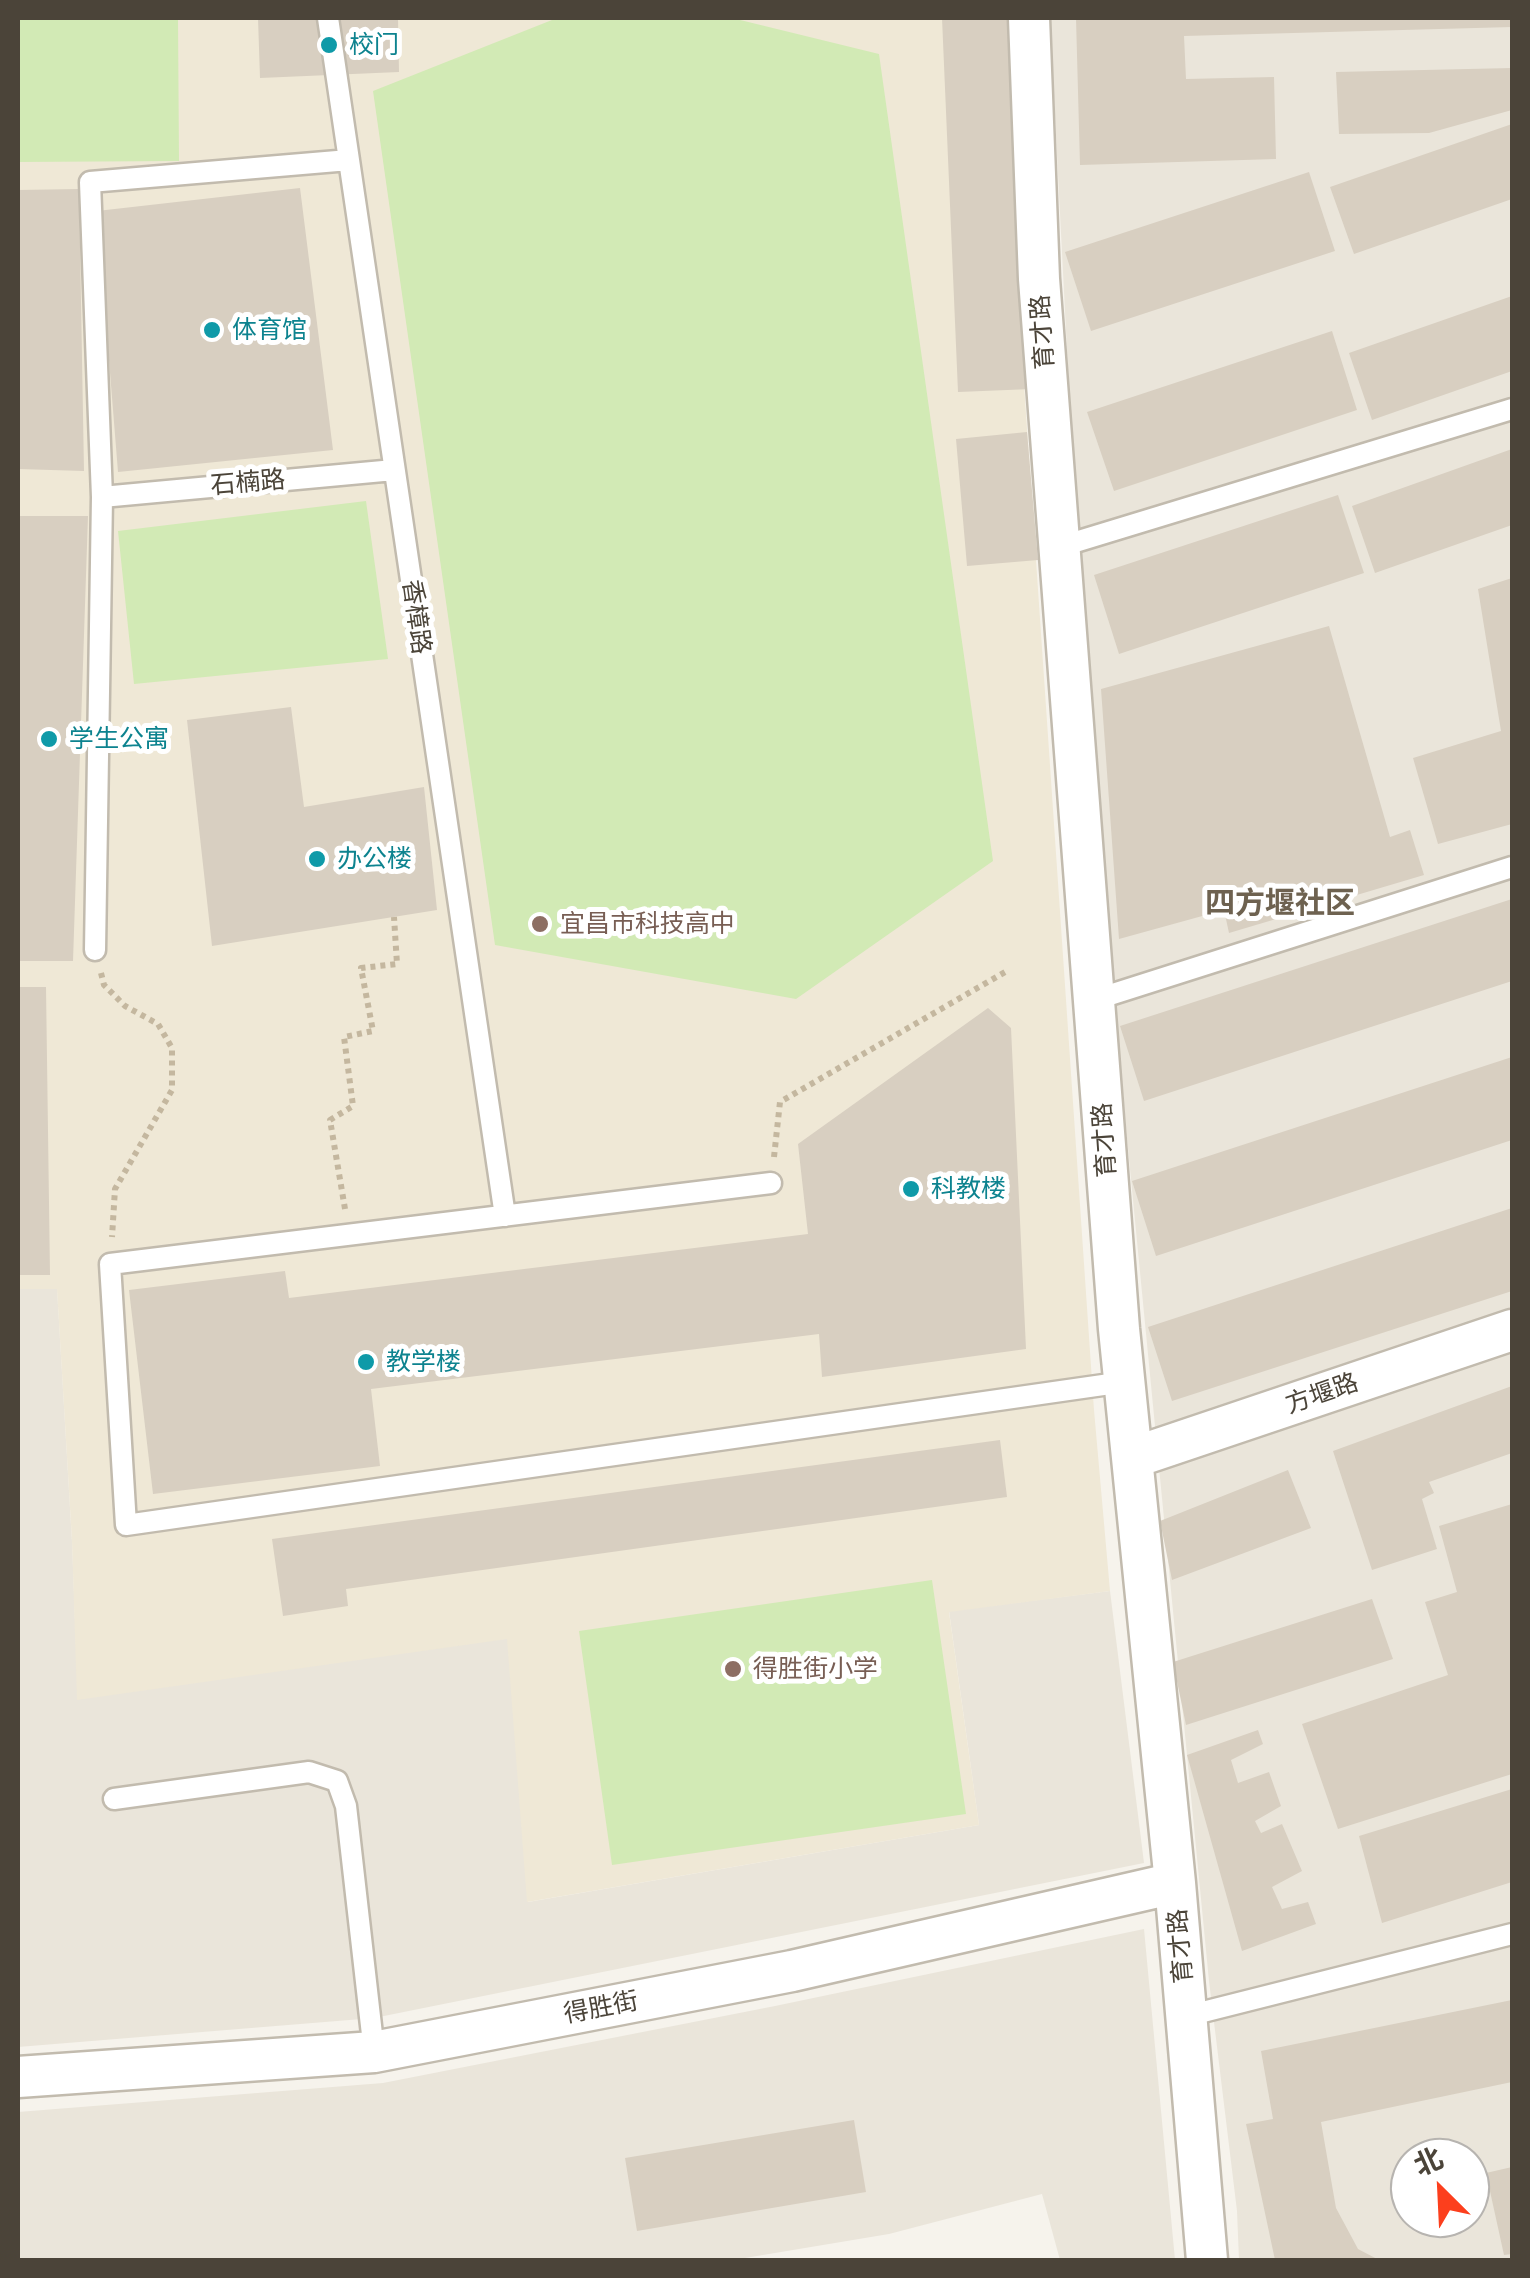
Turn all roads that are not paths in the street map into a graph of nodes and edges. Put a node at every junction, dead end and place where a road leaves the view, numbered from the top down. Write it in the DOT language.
graph roads {
  1 [pos="328,18"];
  2 [pos="1029,18"];
  3 [pos="349,160"];
  4 [pos="1512,409"];
  5 [pos="394,470"];
  6 [pos="102,497"];
  7 [pos="1059,548"];
  8 [pos="1512,867"];
  9 [pos="95,950"];
  10 [pos="1094,1000"];
  11 [pos="771,1184"];
  12 [pos="505,1216"];
  13 [pos="1512,1330"];
  14 [pos="1124,1382"];
  15 [pos="1132,1458"];
  16 [pos="114,1799"];
  17 [pos="1176,1884"];
  18 [pos="1512,1934"];
  19 [pos="1186,2016"];
  20 [pos="374,2052"];
  21 [pos="18,2076"];
  22 [pos="1207,2260"];
  1 -- 3 [label="lane, 香樟路"];
  2 -- 7 [label="street, 育才路"];
  3 -- 5 [label="lane, 香樟路"];
  3 -- 6 [label="lane"];
  4 -- 7 [label="lane"];
  5 -- 6 [label="lane, 石楠路"];
  5 -- 12 [label="lane, 香樟路"];
  6 -- 9 [label="lane"];
  7 -- 10 [label="street, 育才路"];
  8 -- 10 [label="lane"];
  10 -- 14 [label="street, 育才路"];
  11 -- 12 [label="lane"];
  12 -- 14 [label="lane"];
  13 -- 15 [label="street, 方堰路"];
  14 -- 15 [label="street, 育才路"];
  15 -- 17 [label="street, 育才路"];
  16 -- 20 [label="lane"];
  17 -- 19 [label="street, 育才路"];
  17 -- 20 [label="street, 得胜街"];
  18 -- 19 [label="lane"];
  19 -- 22 [label="street, 育才路"];
  20 -- 21 [label="street, 得胜街"];
}
